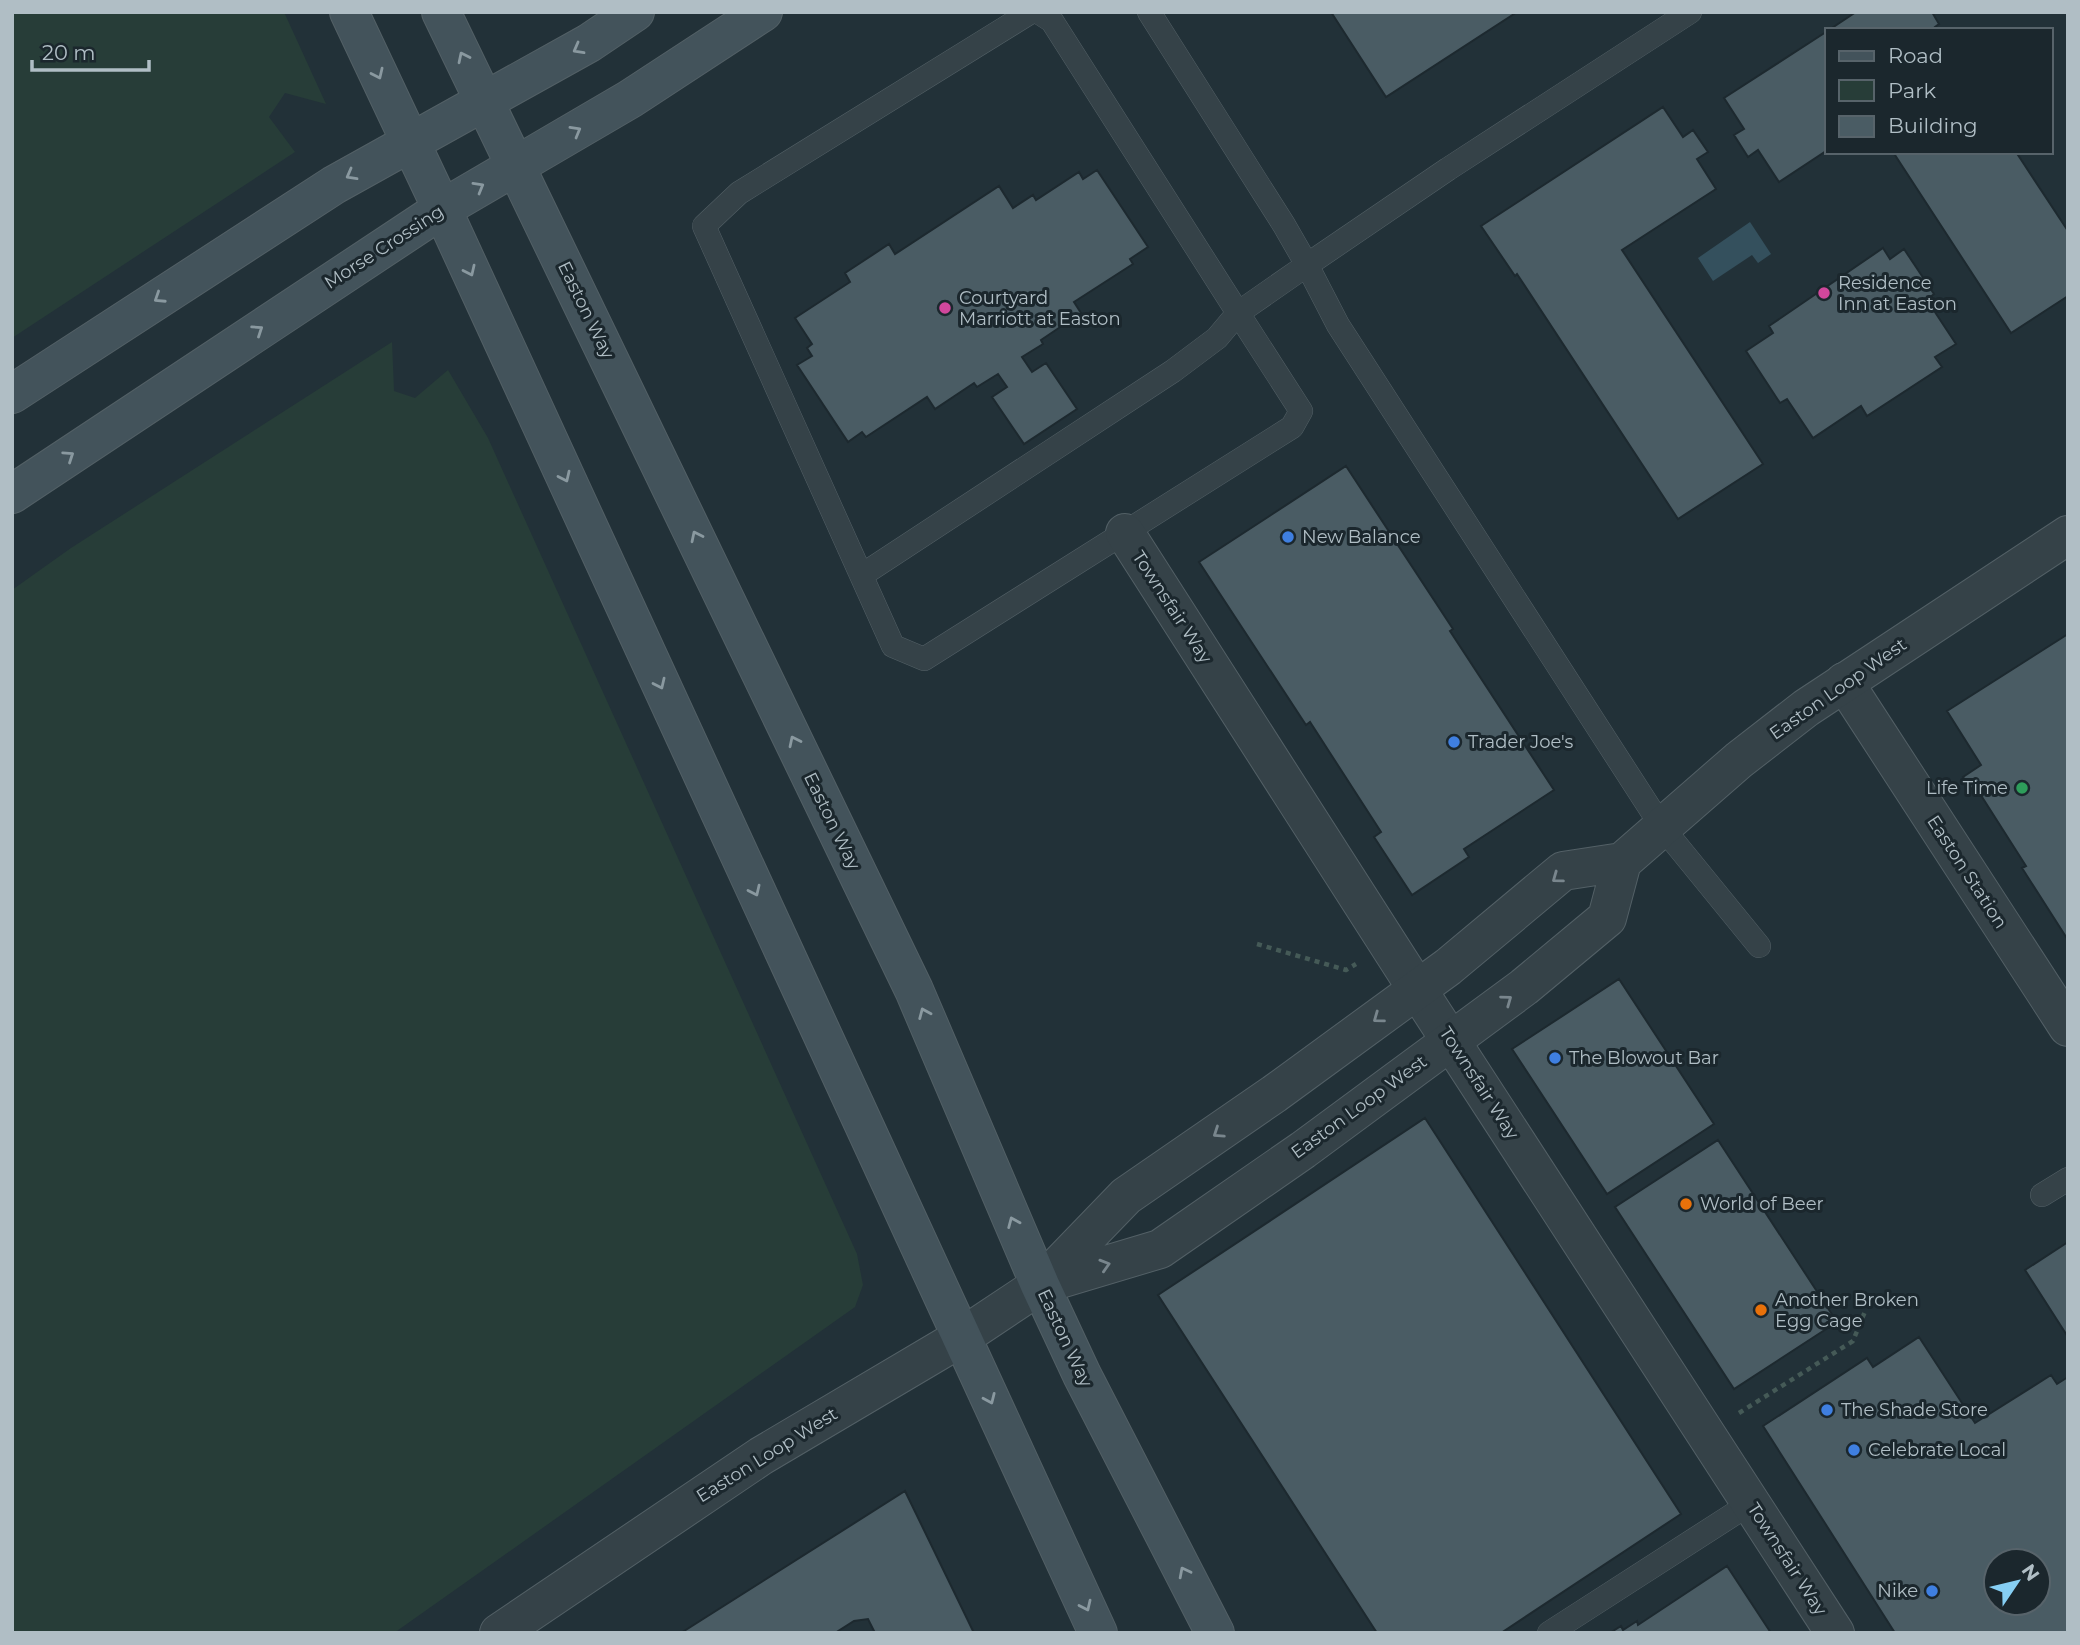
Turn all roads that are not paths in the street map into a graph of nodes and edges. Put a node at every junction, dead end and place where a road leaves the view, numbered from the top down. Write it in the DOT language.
graph roads {
  1 [pos="349,12"];
  2 [pos="441,12"];
  3 [pos="635,12"];
  4 [pos="763,12"];
  5 [pos="1031,12"];
  6 [pos="1038,12"];
  7 [pos="1149,12"];
  8 [pos="1690,12"];
  9 [pos="485,101"];
  10 [pos="410,142"];
  11 [pos="517,166"];
  12 [pos="442,209"];
  13 [pos="1307,265"];
  14 [pos="1238,313"];
  15 [pos="12,394"];
  16 [pos="12,494"];
  17 [pos="1125,533"];
  18 [pos="2068,535"];
  19 [pos="862,575"];
  20 [pos="1844,682"];
  21 [pos="1661,827"];
  22 [pos="1622,862"];
  23 [pos="1759,946"];
  24 [pos="1417,989"];
  25 [pos="2068,1027"];
  26 [pos="1451,1040"];
  27 [pos="2068,1179"];
  28 [pos="2042,1195"];
  29 [pos="1040,1285"];
  30 [pos="962,1337"];
  31 [pos="1751,1503"];
  32 [pos="499,1633"];
  33 [pos="1098,1633"];
  34 [pos="1215,1633"];
  35 [pos="1549,1633"];
  36 [pos="1835,1633"];
  1 -- 10 [label="main road, one-way"];
  9 -- 2 [label="main road, Easton Way, one-way"];
  3 -- 9 [label="main road, one-way"];
  11 -- 4 [label="main road, Morse Crossing, one-way"];
  5 -- 19 [label="lane"];
  6 -- 14 [label="lane"];
  7 -- 13 [label="lane"];
  8 -- 13 [label="lane"];
  9 -- 10 [label="main road"];
  9 -- 11 [label="main road, Easton Way"];
  10 -- 12 [label="main road"];
  10 -- 15 [label="main road, one-way"];
  12 -- 11 [label="main road, Morse Crossing, one-way"];
  29 -- 11 [label="main road, Easton Way, one-way"];
  16 -- 12 [label="main road, Morse Crossing, one-way"];
  12 -- 30 [label="main road, one-way"];
  13 -- 14 [label="lane"];
  13 -- 21 [label="lane"];
  14 -- 17 [label="lane"];
  14 -- 19 [label="lane"];
  17 -- 19 [label="lane"];
  17 -- 24 [label="street, Townsfair Way"];
  18 -- 20 [label="street, Easton Loop West"];
  20 -- 21 [label="street, Easton Loop West"];
  20 -- 25 [label="street, Easton Station"];
  21 -- 22 [label="street, Easton Loop West"];
  21 -- 23 [label="lane"];
  22 -- 24 [label="street, Easton Loop West, one-way"];
  26 -- 22 [label="street, Easton Loop West, one-way"];
  24 -- 26 [label="street, Townsfair Way"];
  24 -- 29 [label="street, Easton Loop West, one-way"];
  29 -- 26 [label="street, Easton Loop West, one-way"];
  26 -- 31 [label="street, Townsfair Way"];
  27 -- 28 [label="lane"];
  29 -- 30 [label="street, Easton Loop West"];
  34 -- 29 [label="main road, Easton Way, one-way"];
  30 -- 32 [label="street, Easton Loop West"];
  30 -- 33 [label="main road, one-way"];
  31 -- 35 [label="lane"];
  31 -- 36 [label="street, Townsfair Way"];
}
